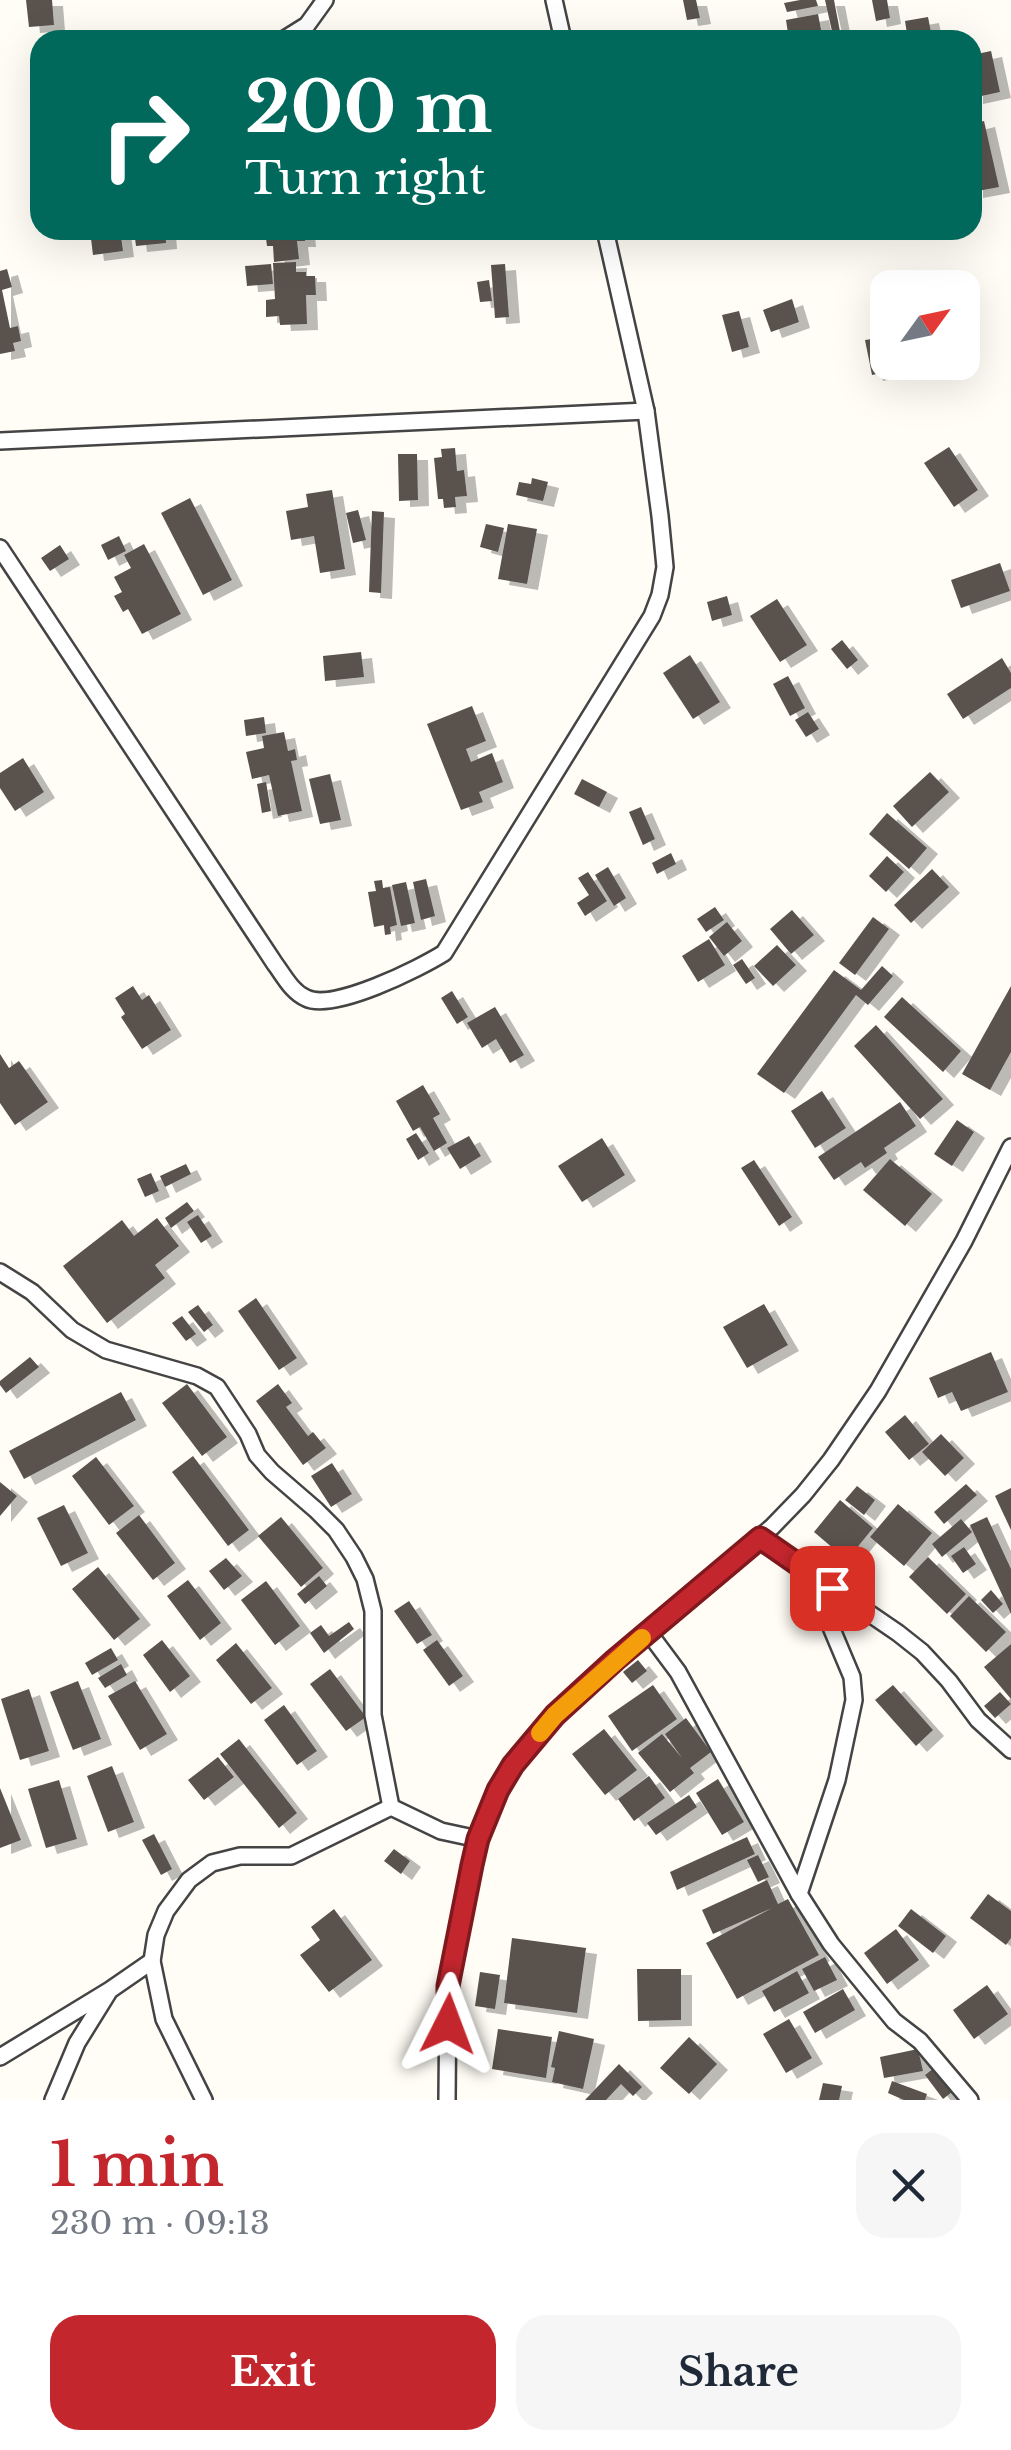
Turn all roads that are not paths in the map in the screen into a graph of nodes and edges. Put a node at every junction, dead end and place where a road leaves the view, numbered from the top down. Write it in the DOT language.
graph roads {
  1 [pos="325,0"];
  2 [pos="554,0"];
  3 [pos="297,30"];
  4 [pos="561,30"];
  5 [pos="607,240"];
  6 [pos="646,411"];
  7 [pos="0,441"];
  8 [pos="0,548"];
  9 [pos="1011,1147"];
  10 [pos="0,1272"];
  11 [pos="760,1538"];
  12 [pos="807,1570"];
  13 [pos="649,1633"];
  14 [pos="1011,1750"];
  15 [pos="391,1807"];
  16 [pos="478,1839"];
  17 [pos="799,1894"];
  18 [pos="152,1961"];
  19 [pos="110,1990"];
  20 [pos="0,2057"];
  21 [pos="53,2100"];
  22 [pos="204,2100"];
  23 [pos="448,2100"];
  24 [pos="970,2100"];
  1 -- 3 [label="street"];
  2 -- 4 [label="street"];
  5 -- 6 [label="street"];
  6 -- 7 [label="street"];
  6 -- 8 [label="street"];
  9 -- 11 [label="street"];
  10 -- 15 [label="street"];
  11 -- 12 [label="street"];
  11 -- 13 [label="street"];
  12 -- 14 [label="street"];
  12 -- 17 [label="street"];
  13 -- 16 [label="street"];
  13 -- 17 [label="street"];
  15 -- 16 [label="street"];
  15 -- 18 [label="street"];
  16 -- 23 [label="street"];
  17 -- 24 [label="street"];
  18 -- 19 [label="street"];
  18 -- 22 [label="street"];
  19 -- 20 [label="street"];
  19 -- 21 [label="street"];
}
